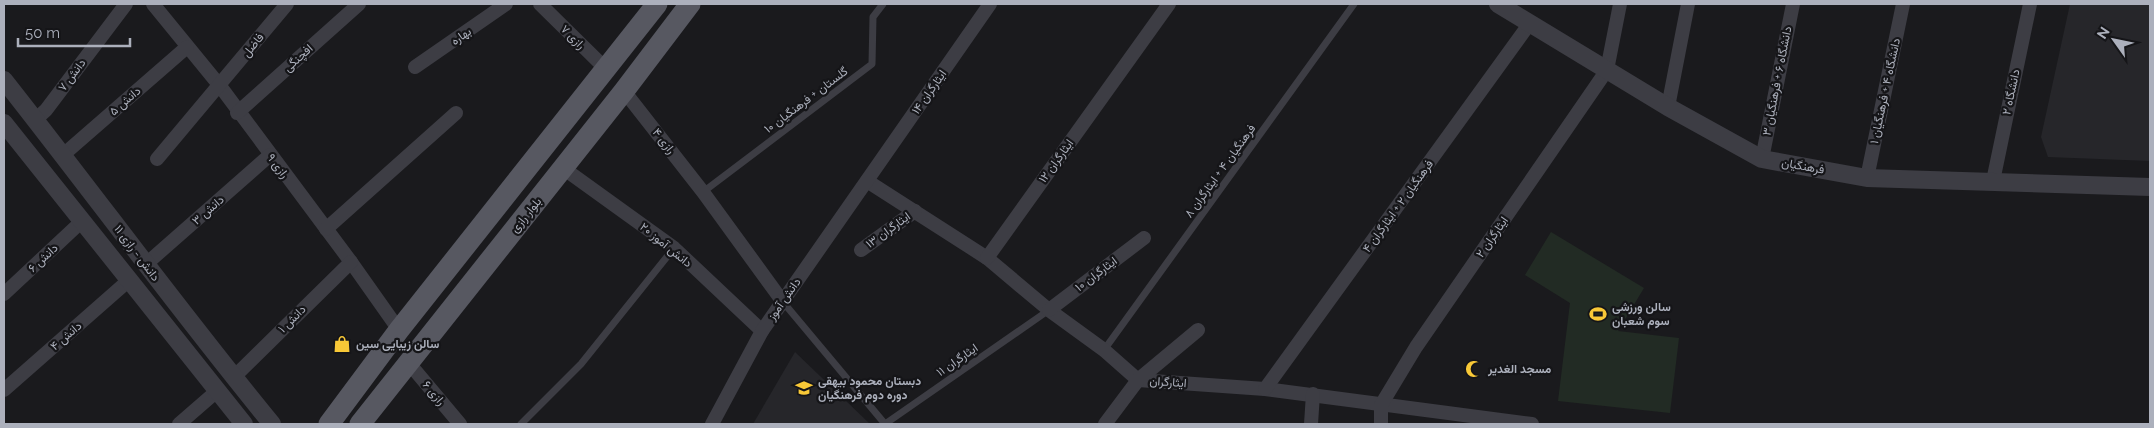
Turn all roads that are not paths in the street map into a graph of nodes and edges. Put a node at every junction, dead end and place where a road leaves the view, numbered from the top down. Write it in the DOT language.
graph roads {
  1 [pos="126,4"];
  2 [pos="153,4"];
  3 [pos="287,4"];
  4 [pos="359,4"];
  5 [pos="506,4"];
  6 [pos="540,4"];
  7 [pos="658,4"];
  8 [pos="690,4"];
  9 [pos="883,4"];
  10 [pos="990,4"];
  11 [pos="1170,4"];
  12 [pos="1354,4"];
  13 [pos="1498,4"];
  14 [pos="1620,4"];
  15 [pos="1688,4"];
  16 [pos="1793,4"];
  17 [pos="1903,4"];
  18 [pos="2030,4"];
  19 [pos="1530,23"];
  20 [pos="187,47"];
  21 [pos="415,67"];
  22 [pos="606,69"];
  23 [pos="1607,70"];
  24 [pos="4,80"];
  25 [pos="220,86"];
  26 [pos="624,90"];
  27 [pos="1668,107"];
  28 [pos="237,112"];
  29 [pos="456,113"];
  30 [pos="35,120"];
  31 [pos="4,123"];
  32 [pos="63,155"];
  33 [pos="270,155"];
  34 [pos="1762,158"];
  35 [pos="158,159"];
  36 [pos="563,168"];
  37 [pos="1867,178"];
  38 [pos="867,180"];
  39 [pos="1992,181"];
  40 [pos="2150,187"];
  41 [pos="703,192"];
  42 [pos="915,210"];
  43 [pos="81,222"];
  44 [pos="326,229"];
  45 [pos="1144,238"];
  46 [pos="464,248"];
  47 [pos="674,248"];
  48 [pos="861,250"];
  49 [pos="986,258"];
  50 [pos="350,262"];
  51 [pos="485,264"];
  52 [pos="145,265"];
  53 [pos="128,282"];
  54 [pos="4,294"];
  55 [pos="783,302"];
  56 [pos="1049,310"];
  57 [pos="399,330"];
  58 [pos="1198,330"];
  59 [pos="762,331"];
  60 [pos="1104,350"];
  61 [pos="408,362"];
  62 [pos="234,377"];
  63 [pos="1138,380"];
  64 [pos="1265,388"];
  65 [pos="4,390"];
  66 [pos="217,392"];
  67 [pos="1313,394"];
  68 [pos="254,402"];
  69 [pos="1381,405"];
  70 [pos="241,421"];
  71 [pos="179,424"];
  72 [pos="272,424"];
  73 [pos="328,424"];
  74 [pos="360,424"];
  75 [pos="460,424"];
  76 [pos="521,424"];
  77 [pos="712,424"];
  78 [pos="1105,424"];
  79 [pos="1312,424"];
  80 [pos="1381,424"];
  81 [pos="1511,424"];
  82 [pos="1532,424"];
  1 -- 30 [label="street, دانش ۷"];
  2 -- 20 [label="street, رازی ۹"];
  3 -- 25 [label="street, فاضل"];
  4 -- 28 [label="street, افچنگی"];
  5 -- 21 [label="street, بهاره"];
  6 -- 22 [label="street, رازی ۷"];
  7 -- 22 [label="main road"];
  8 -- 26 [label="main road, بلوار رازی"];
  9 -- 41 [label="lane, گلستان + فرهنگیان ۱۰"];
  10 -- 38 [label="street, ایثارگران ۱۴"];
  11 -- 49 [label="street, ایثارگران ۱۲"];
  12 -- 60 [label="lane, فرهنگیان ۴ + ایثارگران ۸"];
  13 -- 19 [label="street, فرهنگیان"];
  14 -- 23 [label="street"];
  15 -- 27 [label="street"];
  16 -- 34 [label="street, دانشگاه ۶ + فرهنگیان ۳"];
  17 -- 37 [label="street, دانشگاه ۴ + فرهنگیان ۱"];
  18 -- 39 [label="street, دانشگاه ۲"];
  19 -- 23 [label="street, فرهنگیان"];
  19 -- 64 [label="street, فرهنگیان ۲ + ایثارگران ۴"];
  20 -- 25 [label="street, رازی ۹"];
  20 -- 32 [label="street, دانش ۵"];
  22 -- 46 [label="main road"];
  23 -- 27 [label="street, فرهنگیان"];
  23 -- 69 [label="street, ایثارگران ۲"];
  24 -- 30 [label="street, دانش - رازی ۱۱"];
  25 -- 28 [label="street, رازی ۹"];
  25 -- 35 [label="street, فاضل"];
  26 -- 36 [label="main road, بلوار رازی"];
  26 -- 41 [label="street, رازی ۴"];
  27 -- 34 [label="street, فرهنگیان"];
  28 -- 33 [label="street, رازی ۹"];
  29 -- 44 [label="street"];
  30 -- 32 [label="street, دانش - رازی ۱۱"];
  31 -- 43 [label="street, دانش - رازی ۱۱"];
  32 -- 52 [label="street, دانش - رازی ۱۱"];
  33 -- 44 [label="street, رازی ۹"];
  33 -- 52 [label="street, دانش ۳"];
  34 -- 37 [label="street, فرهنگیان"];
  36 -- 47 [label="street, دانش آموز ۲۰"];
  36 -- 51 [label="main road, بلوار رازی"];
  37 -- 39 [label="street, فرهنگیان"];
  38 -- 42 [label="street, ایثارگران"];
  38 -- 55 [label="street, دانش آموز"];
  39 -- 40 [label="street, فرهنگیان"];
  41 -- 55 [label="street, رازی ۴"];
  42 -- 48 [label="street, ایثارگران ۱۳"];
  42 -- 49 [label="street, ایثارگران"];
  43 -- 53 [label="street, دانش - رازی ۱۱"];
  43 -- 54 [label="street, دانش ۶"];
  44 -- 50 [label="street, رازی ۹"];
  45 -- 56 [label="street, ایثارگران ۱۰"];
  46 -- 51 [label="main road"];
  46 -- 57 [label="main road"];
  47 -- 59 [label="street, دانش آموز ۲۰"];
  47 -- 76 [label="lane"];
  49 -- 56 [label="street, ایثارگران"];
  50 -- 57 [label="street, رازی ۹"];
  50 -- 62 [label="street, دانش ۱"];
  51 -- 61 [label="main road, بلوار رازی"];
  52 -- 62 [label="street, دانش - رازی ۱۱"];
  53 -- 65 [label="street, دانش ۴"];
  53 -- 66 [label="street, دانش - رازی ۱۱"];
  55 -- 56 [label="lane, ایثارگران ۱۱"];
  55 -- 59 [label="street, دانش آموز"];
  56 -- 60 [label="street, ایثارگران"];
  57 -- 73 [label="main road"];
  58 -- 63 [label="street"];
  59 -- 77 [label="street, دانش آموز"];
  60 -- 63 [label="street, ایثارگران"];
  61 -- 74 [label="main road, بلوار رازی"];
  61 -- 75 [label="street, رازی ۶"];
  62 -- 68 [label="street, دانش - رازی ۱۱"];
  63 -- 64 [label="street, ایثارگران"];
  63 -- 78 [label="street"];
  64 -- 67 [label="street, ایثارگران"];
  66 -- 70 [label="street, دانش - رازی ۱۱"];
  66 -- 71 [label="street"];
  67 -- 69 [label="street, ایثارگران"];
  67 -- 79 [label="street"];
  68 -- 70 [label="street"];
  68 -- 72 [label="street, دانش - رازی ۱۱"];
  69 -- 80 [label="street"];
  69 -- 81 [label="street, ایثارگران"];
  81 -- 82 [label="street, ایثارگران"];
}
